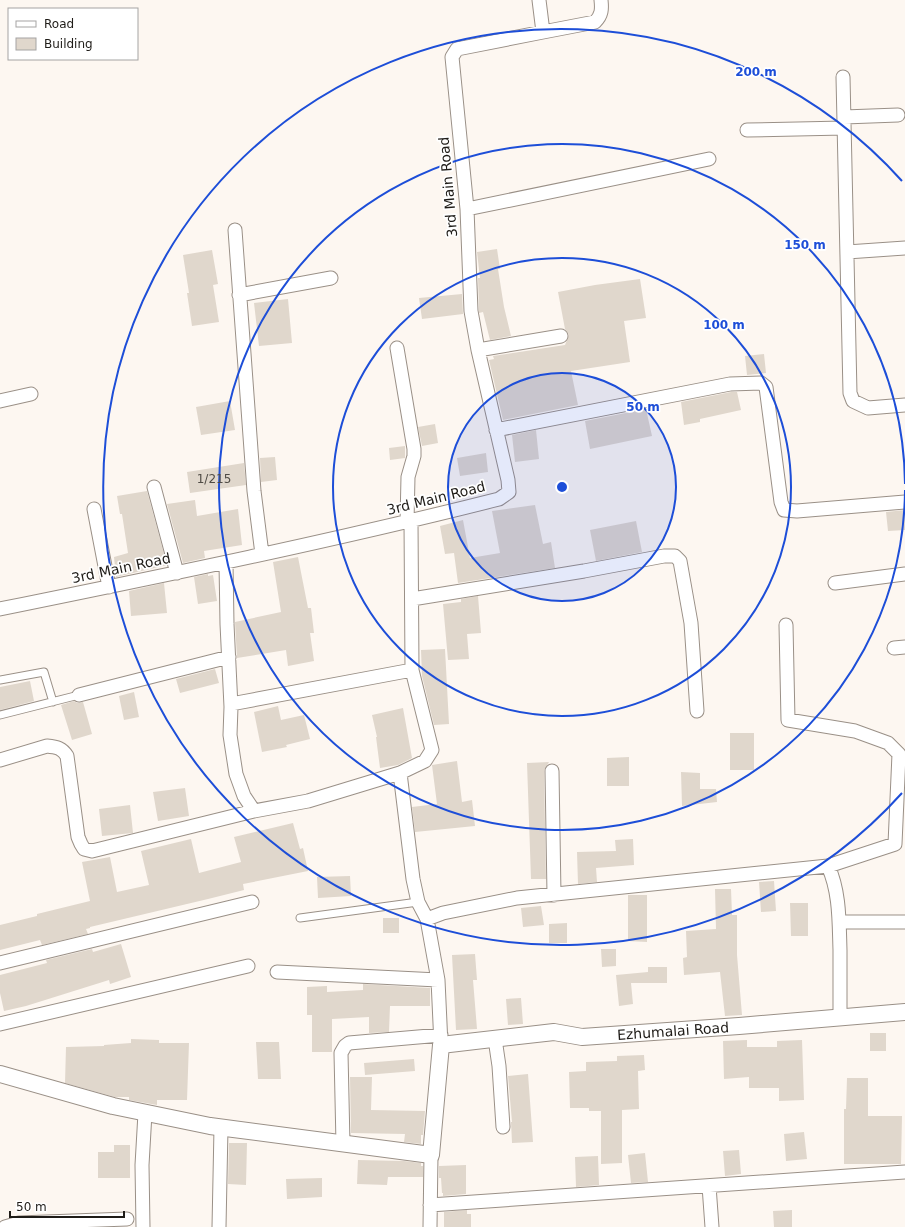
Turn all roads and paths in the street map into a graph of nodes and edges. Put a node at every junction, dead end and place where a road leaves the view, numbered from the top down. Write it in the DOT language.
graph roads {
  1 [pos="539,0"];
  2 [pos="602,0"];
  3 [pos="543,32"];
  4 [pos="843,77"];
  5 [pos="898,115"];
  6 [pos="844,123"];
  7 [pos="747,130"];
  8 [pos="709,159"];
  9 [pos="467,209"];
  10 [pos="235,230"];
  11 [pos="905,248"];
  12 [pos="847,252"];
  13 [pos="331,278"];
  14 [pos="239,295"];
  15 [pos="561,336"];
  16 [pos="397,348"];
  17 [pos="478,350"];
  18 [pos="31,394"];
  19 [pos="0,401"];
  20 [pos="905,405"];
  21 [pos="496,430"];
  22 [pos="154,486"];
  23 [pos="905,502"];
  24 [pos="94,509"];
  25 [pos="409,522"];
  26 [pos="262,554"];
  27 [pos="226,563"];
  28 [pos="177,573"];
  29 [pos="905,574"];
  30 [pos="835,584"];
  31 [pos="109,587"];
  32 [pos="412,599"];
  33 [pos="0,609"];
  34 [pos="786,625"];
  35 [pos="229,657"];
  36 [pos="412,670"];
  37 [pos="0,680"];
  38 [pos="79,695"];
  39 [pos="54,702"];
  40 [pos="231,704"];
  41 [pos="697,711"];
  42 [pos="0,716"];
  43 [pos="0,760"];
  44 [pos="552,771"];
  45 [pos="400,773"];
  46 [pos="254,811"];
  47 [pos="900,844"];
  48 [pos="828,866"];
  49 [pos="554,895"];
  50 [pos="252,902"];
  51 [pos="418,902"];
  52 [pos="300,918"];
  53 [pos="427,919"];
  54 [pos="839,922"];
  55 [pos="905,922"];
  56 [pos="0,963"];
  57 [pos="248,966"];
  58 [pos="277,972"];
  59 [pos="438,980"];
  60 [pos="905,1012"];
  61 [pos="840,1017"];
  62 [pos="0,1024"];
  63 [pos="495,1039"];
  64 [pos="441,1040"];
  65 [pos="0,1074"];
  66 [pos="145,1112"];
  67 [pos="503,1127"];
  68 [pos="221,1128"];
  69 [pos="343,1144"];
  70 [pos="431,1155"];
  71 [pos="905,1172"];
  72 [pos="709,1186"];
  73 [pos="430,1205"];
  74 [pos="127,1219"];
  75 [pos="19,1225"];
  76 [pos="5,1227"];
  77 [pos="143,1227"];
  78 [pos="219,1227"];
  79 [pos="430,1227"];
  80 [pos="712,1227"];
  1 -- 3 [label="street"];
  2 -- 3 [label="street"];
  3 -- 9 [label="street, 3rd Main Road"];
  4 -- 6 [label="street"];
  5 -- 6 [label="street"];
  6 -- 7 [label="street"];
  6 -- 12 [label="street"];
  8 -- 9 [label="street"];
  9 -- 17 [label="street, 3rd Main Road"];
  10 -- 14 [label="street"];
  11 -- 12 [label="street"];
  12 -- 20 [label="street"];
  13 -- 14 [label="street"];
  14 -- 26 [label="street"];
  15 -- 17 [label="street"];
  16 -- 25 [label="street"];
  17 -- 21 [label="street, 3rd Main Road"];
  18 -- 19 [label="street"];
  21 -- 23 [label="street"];
  21 -- 25 [label="street, 3rd Main Road"];
  22 -- 28 [label="street"];
  24 -- 31 [label="street"];
  25 -- 26 [label="street, 3rd Main Road"];
  25 -- 32 [label="street"];
  26 -- 27 [label="street, 3rd Main Road"];
  27 -- 28 [label="street, 3rd Main Road"];
  27 -- 35 [label="street"];
  28 -- 31 [label="street, 3rd Main Road"];
  29 -- 30 [label="street"];
  31 -- 33 [label="street, 3rd Main Road"];
  32 -- 36 [label="street"];
  32 -- 41 [label="street"];
  34 -- 47 [label="street"];
  35 -- 38 [label="street"];
  35 -- 40 [label="street"];
  36 -- 40 [label="street"];
  36 -- 45 [label="street"];
  37 -- 39 [label="lane"];
  38 -- 39 [label="lane"];
  39 -- 42 [label="lane"];
  40 -- 46 [label="street"];
  43 -- 46 [label="street"];
  44 -- 49 [label="street"];
  45 -- 46 [label="street"];
  45 -- 51 [label="street"];
  47 -- 48 [label="street"];
  48 -- 49 [label="street"];
  48 -- 54 [label="street"];
  49 -- 53 [label="street"];
  50 -- 56 [label="street"];
  51 -- 52 [label="lane"];
  51 -- 53 [label="street"];
  53 -- 59 [label="street"];
  54 -- 55 [label="street"];
  54 -- 61 [label="street"];
  57 -- 62 [label="street"];
  58 -- 59 [label="street"];
  59 -- 64 [label="street"];
  60 -- 61 [label="street, Ezhumalai Road"];
  61 -- 63 [label="street, Ezhumalai Road"];
  63 -- 64 [label="street, Ezhumalai Road"];
  63 -- 67 [label="street"];
  64 -- 69 [label="street"];
  64 -- 70 [label="street"];
  65 -- 66 [label="street"];
  66 -- 68 [label="street"];
  66 -- 77 [label="street"];
  68 -- 69 [label="street"];
  68 -- 78 [label="street"];
  69 -- 70 [label="street"];
  70 -- 73 [label="street"];
  71 -- 72 [label="street"];
  72 -- 73 [label="street"];
  72 -- 80 [label="street"];
  73 -- 79 [label="street"];
  74 -- 75 [label="street"];
  75 -- 76 [label="street"];
}
